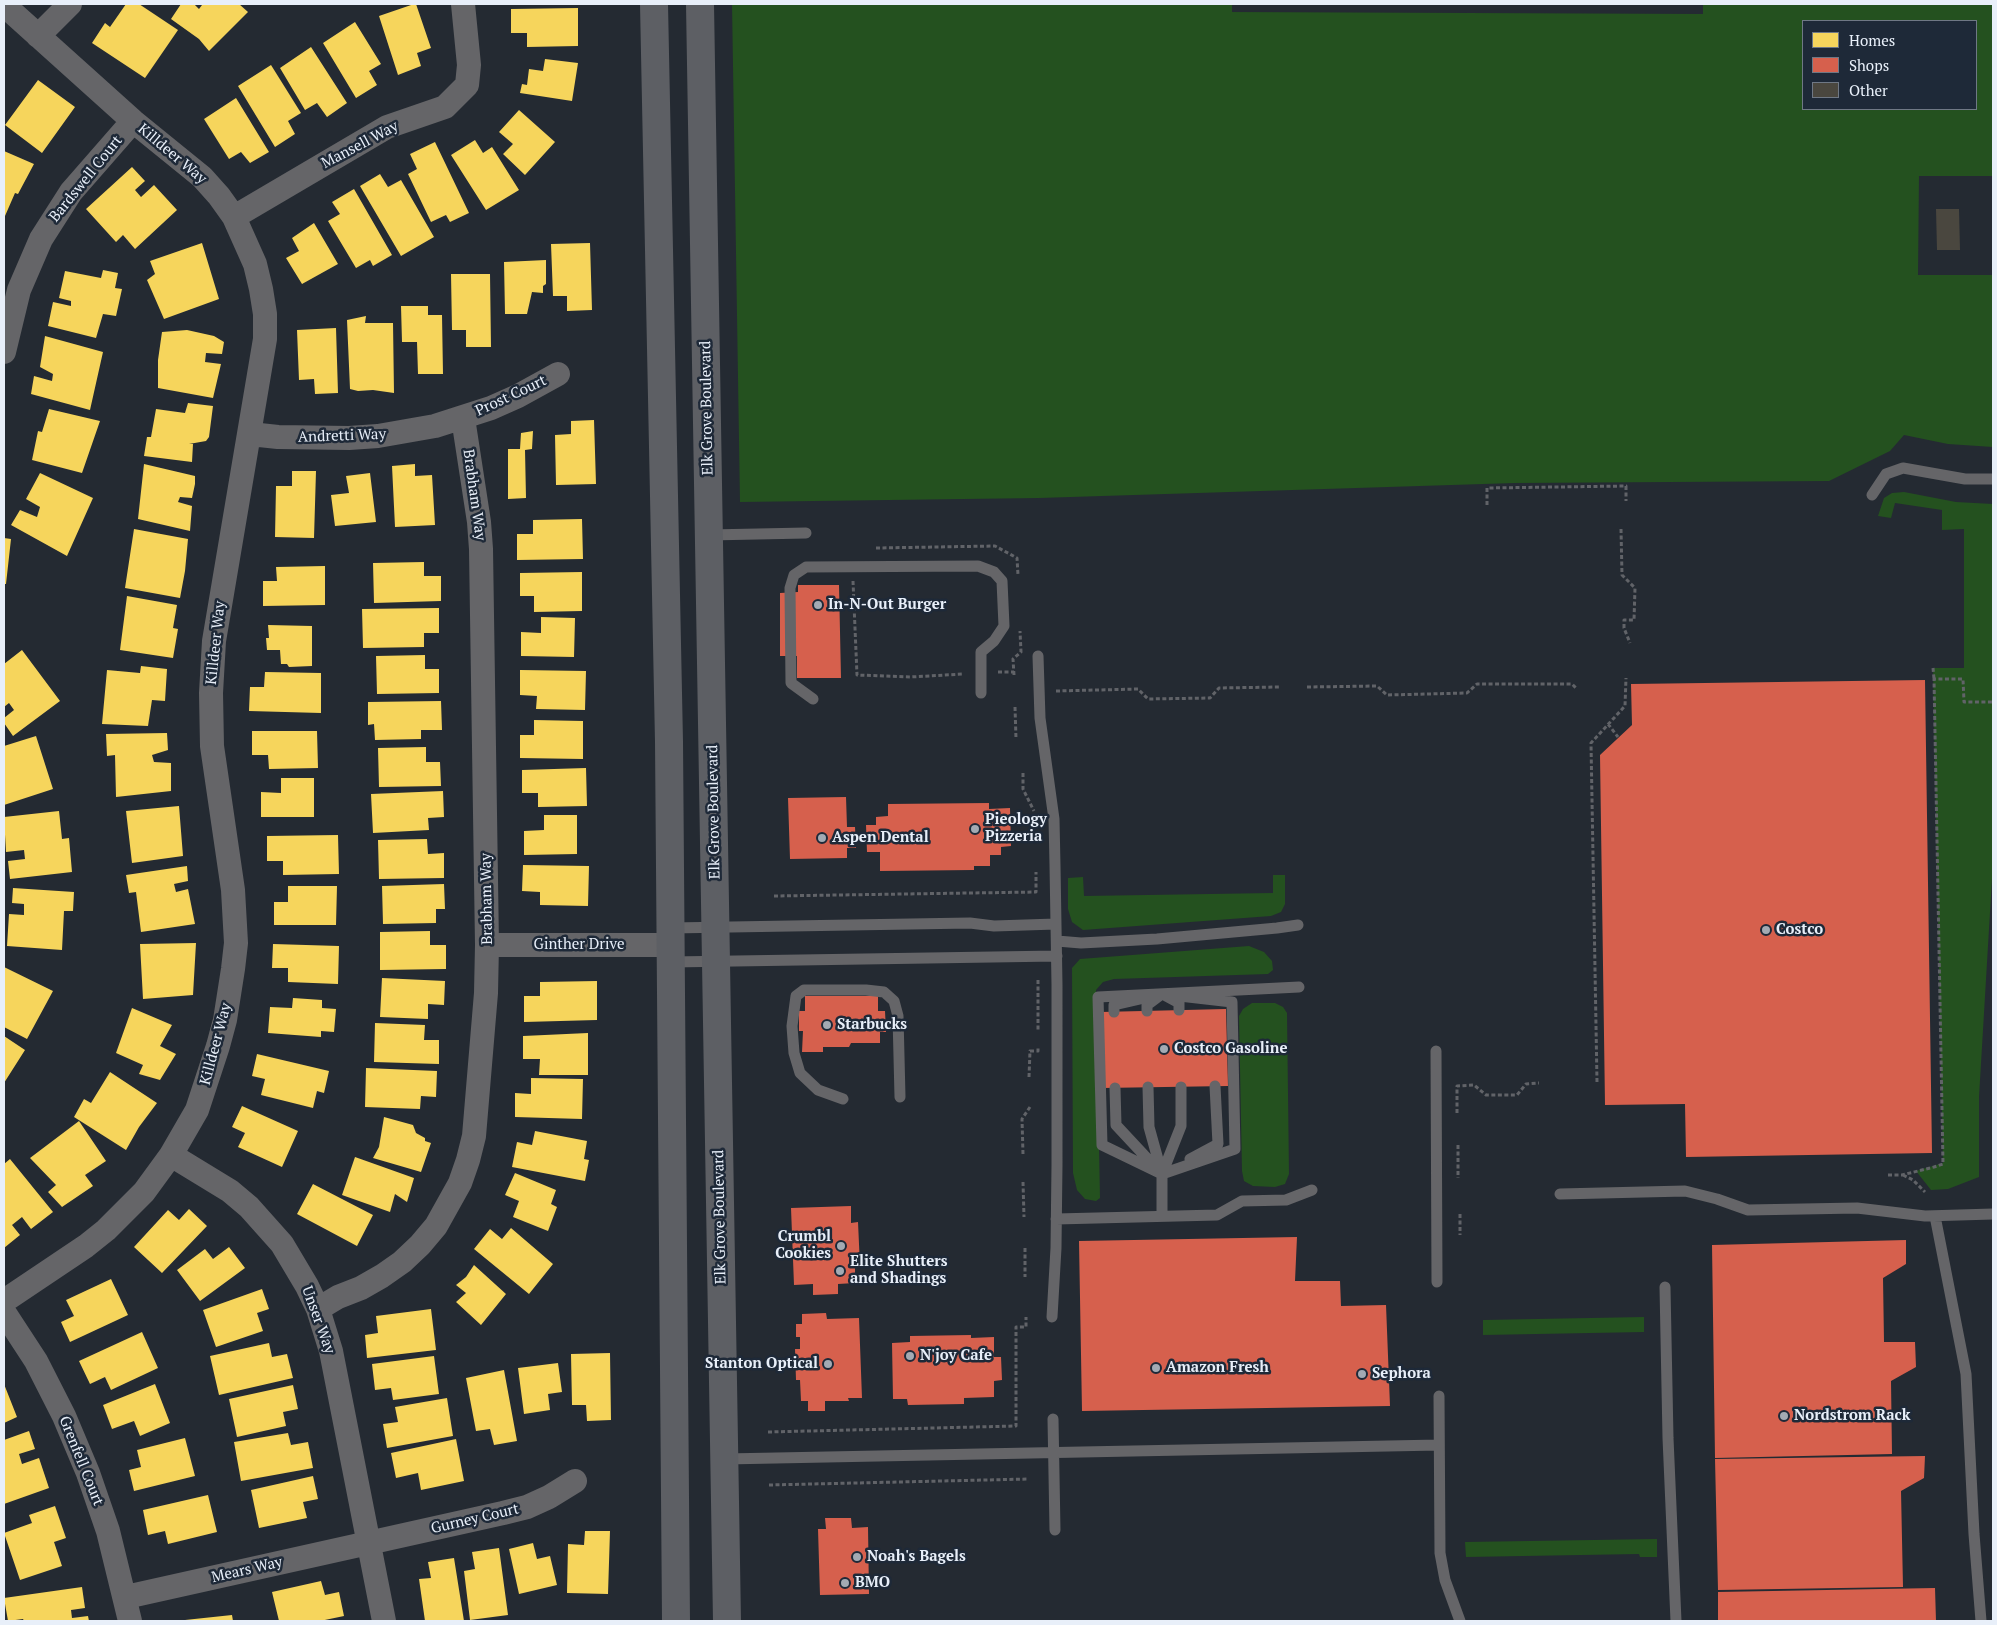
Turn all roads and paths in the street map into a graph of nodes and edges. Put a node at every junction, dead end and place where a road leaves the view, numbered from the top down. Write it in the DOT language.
graph roads {
  1 [pos="4,4"];
  2 [pos="70,4"];
  3 [pos="463,4"];
  4 [pos="654,4"];
  5 [pos="700,4"];
  6 [pos="38,36"];
  7 [pos="133,121"];
  8 [pos="234,218"];
  9 [pos="4,352"];
  10 [pos="558,374"];
  11 [pos="463,418"];
  12 [pos="250,434"];
  13 [pos="1993,479"];
  14 [pos="1872,495"];
  15 [pos="1626,501"];
  16 [pos="1487,505"];
  17 [pos="1621,529"];
  18 [pos="806,533"];
  19 [pos="709,535"];
  20 [pos="953,546"];
  21 [pos="1003,552"];
  22 [pos="852,568"];
  23 [pos="1630,643"];
  24 [pos="1038,656"];
  25 [pos="1933,668"];
  26 [pos="1014,672"];
  27 [pos="981,673"];
  28 [pos="1626,678"];
  29 [pos="1934,679"];
  30 [pos="1279,687"];
  31 [pos="1307,687"];
  32 [pos="1577,689"];
  33 [pos="1055,690"];
  34 [pos="981,692"];
  35 [pos="813,700"];
  36 [pos="1993,702"];
  37 [pos="1015,707"];
  38 [pos="1015,717"];
  39 [pos="1024,717"];
  40 [pos="1608,724"];
  41 [pos="1618,737"];
  42 [pos="1016,739"];
  43 [pos="1023,773"];
  44 [pos="1035,818"];
  45 [pos="1037,867"];
  46 [pos="774,896"];
  47 [pos="1056,924"];
  48 [pos="1298,925"];
  49 [pos="716,927"];
  50 [pos="1057,941"];
  51 [pos="671,945"];
  52 [pos="488,946"];
  53 [pos="1057,956"];
  54 [pos="716,961"];
  55 [pos="1038,980"];
  56 [pos="1299,987"];
  57 [pos="1162,994"];
  58 [pos="1179,1010"];
  59 [pos="1213,1010"];
  60 [pos="1146,1011"];
  61 [pos="1114,1012"];
  62 [pos="1038,1033"];
  63 [pos="1038,1042"];
  64 [pos="1436,1051"];
  65 [pos="1029,1077"];
  66 [pos="1597,1082"];
  67 [pos="1540,1083"];
  68 [pos="1216,1086"];
  69 [pos="1148,1087"];
  70 [pos="1181,1087"];
  71 [pos="1115,1088"];
  72 [pos="900,1097"];
  73 [pos="843,1099"];
  74 [pos="1030,1107"];
  75 [pos="1457,1113"];
  76 [pos="1458,1145"];
  77 [pos="1023,1154"];
  78 [pos="172,1155"];
  79 [pos="1162,1174"];
  80 [pos="1888,1174"];
  81 [pos="1902,1174"];
  82 [pos="1458,1178"];
  83 [pos="1023,1182"];
  84 [pos="1312,1190"];
  85 [pos="1925,1192"];
  86 [pos="1560,1194"];
  87 [pos="1460,1214"];
  88 [pos="1993,1214"];
  89 [pos="1162,1216"];
  90 [pos="1935,1216"];
  91 [pos="1024,1217"];
  92 [pos="1056,1219"];
  93 [pos="1460,1235"];
  94 [pos="1025,1248"];
  95 [pos="1025,1277"];
  96 [pos="1437,1282"];
  97 [pos="1665,1287"];
  98 [pos="4,1301"];
  99 [pos="318,1310"];
  100 [pos="4,1312"];
  101 [pos="1026,1317"];
  102 [pos="1052,1317"];
  103 [pos="1439,1396"];
  104 [pos="1053,1419"];
  105 [pos="768,1432"];
  106 [pos="1439,1445"];
  107 [pos="1053,1452"];
  108 [pos="725,1459"];
  109 [pos="1028,1479"];
  110 [pos="575,1481"];
  111 [pos="769,1485"];
  112 [pos="1054,1530"];
  113 [pos="368,1542"];
  114 [pos="126,1597"];
  115 [pos="130,1621"];
  116 [pos="384,1621"];
  117 [pos="676,1621"];
  118 [pos="727,1621"];
  119 [pos="1460,1621"];
  120 [pos="1676,1621"];
  121 [pos="1981,1621"];
  1 -- 6 [label="street, Killdeer Way"];
  2 -- 6 [label="street"];
  3 -- 8 [label="street, Mansell Way"];
  4 -- 51 [label="main road"];
  5 -- 19 [label="main road, Elk Grove Boulevard"];
  6 -- 7 [label="street, Killdeer Way"];
  7 -- 8 [label="street, Killdeer Way"];
  7 -- 9 [label="street, Bardswell Court"];
  8 -- 12 [label="street, Killdeer Way"];
  10 -- 11 [label="street, Prost Court"];
  11 -- 12 [label="street, Andretti Way"];
  11 -- 52 [label="street, Brabham Way"];
  12 -- 78 [label="street, Killdeer Way"];
  13 -- 14 [label="lane"];
  15 -- 16 [label="path"];
  17 -- 23 [label="path"];
  18 -- 19 [label="lane"];
  19 -- 49 [label="main road, Elk Grove Boulevard"];
  20 -- 21 [label="path"];
  22 -- 27 [label="path"];
  22 -- 27 [label="lane"];
  22 -- 35 [label="lane"];
  24 -- 47 [label="lane"];
  25 -- 29 [label="path"];
  26 -- 27 [label="path"];
  27 -- 34 [label="lane"];
  28 -- 40 [label="path"];
  29 -- 36 [label="path"];
  29 -- 81 [label="path"];
  30 -- 33 [label="path"];
  31 -- 32 [label="path"];
  37 -- 38 [label="path"];
  38 -- 39 [label="path"];
  38 -- 42 [label="path"];
  40 -- 41 [label="path"];
  40 -- 66 [label="path"];
  43 -- 44 [label="path"];
  45 -- 46 [label="path"];
  47 -- 49 [label="lane"];
  47 -- 50 [label="lane"];
  48 -- 50 [label="lane"];
  49 -- 51 [label="lane"];
  49 -- 54 [label="main road, Elk Grove Boulevard"];
  50 -- 53 [label="lane"];
  51 -- 52 [label="street, Ginther Drive"];
  51 -- 54 [label="lane"];
  51 -- 117 [label="main road"];
  52 -- 99 [label="street, Brabham Way"];
  53 -- 54 [label="lane"];
  53 -- 92 [label="lane"];
  54 -- 108 [label="main road, Elk Grove Boulevard"];
  55 -- 62 [label="path"];
  56 -- 57 [label="lane"];
  57 -- 58 [label="lane"];
  57 -- 59 [label="lane"];
  57 -- 60 [label="lane"];
  57 -- 61 [label="lane"];
  57 -- 79 [label="lane"];
  57 -- 79 [label="lane"];
  63 -- 65 [label="path"];
  64 -- 96 [label="lane"];
  67 -- 75 [label="path"];
  68 -- 79 [label="lane"];
  69 -- 79 [label="lane"];
  70 -- 79 [label="lane"];
  71 -- 79 [label="lane"];
  72 -- 73 [label="lane"];
  74 -- 77 [label="path"];
  76 -- 82 [label="path"];
  78 -- 98 [label="street, Killdeer Way"];
  78 -- 99 [label="street, Unser Way"];
  79 -- 89 [label="lane"];
  80 -- 81 [label="path"];
  81 -- 85 [label="path"];
  83 -- 91 [label="path"];
  84 -- 89 [label="lane"];
  86 -- 90 [label="lane"];
  87 -- 93 [label="path"];
  88 -- 90 [label="lane"];
  89 -- 92 [label="lane"];
  90 -- 121 [label="lane"];
  92 -- 102 [label="lane"];
  94 -- 95 [label="path"];
  97 -- 120 [label="lane"];
  99 -- 113 [label="street, Unser Way"];
  100 -- 114 [label="street, Grenfell Court"];
  101 -- 105 [label="path"];
  103 -- 106 [label="lane"];
  104 -- 107 [label="lane"];
  106 -- 107 [label="lane"];
  106 -- 119 [label="lane"];
  107 -- 108 [label="lane"];
  107 -- 112 [label="lane"];
  108 -- 118 [label="main road, Elk Grove Boulevard"];
  109 -- 111 [label="path"];
  110 -- 113 [label="street, Gurney Court"];
  113 -- 114 [label="street, Mears Way"];
  113 -- 116 [label="street, Unser Way"];
  114 -- 115 [label="street, Grenfell Court"];
}
